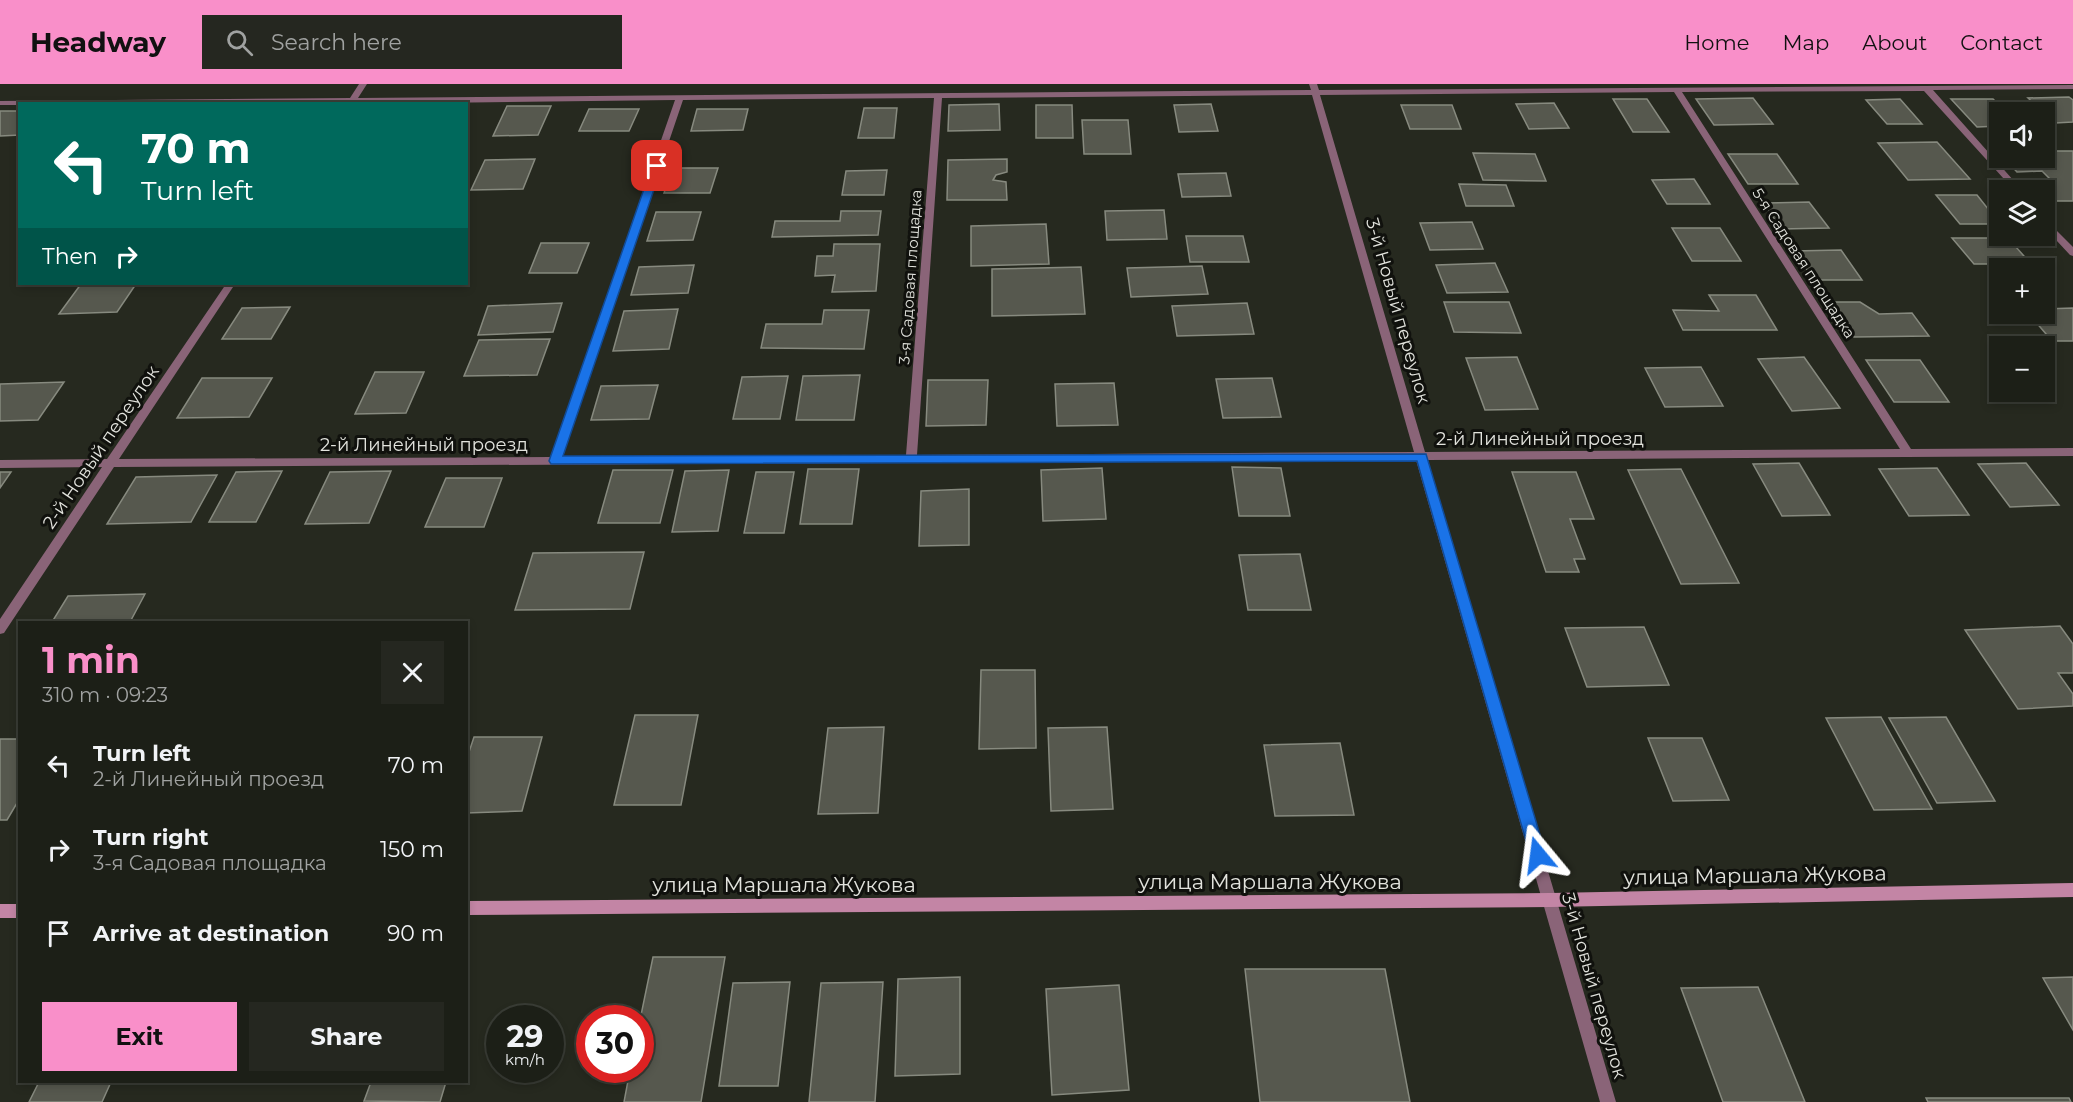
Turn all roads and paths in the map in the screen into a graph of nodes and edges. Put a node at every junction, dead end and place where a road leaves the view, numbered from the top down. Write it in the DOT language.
graph roads {
  1 [pos="363,84"];
  2 [pos="2073,87"];
  3 [pos="1315,88"];
  4 [pos="1926,88"];
  5 [pos="1676,90"];
  6 [pos="938,96"];
  7 [pos="680,98"];
  8 [pos="351,102"];
  9 [pos="0,103"];
  10 [pos="18,103"];
  11 [pos="2009,180"];
  12 [pos="2055,233"];
  13 [pos="2073,253"];
  14 [pos="229,285"];
  15 [pos="2073,452"];
  16 [pos="1908,453"];
  17 [pos="1422,457"];
  18 [pos="911,459"];
  19 [pos="555,461"];
  20 [pos="110,463"];
  21 [pos="0,464"];
  22 [pos="0,629"];
  23 [pos="2073,890"];
  24 [pos="1551,900"];
  25 [pos="468,908"];
  26 [pos="0,911"];
  27 [pos="18,911"];
  28 [pos="1608,1102"];
  1 -- 8 [label="street"];
  2 -- 4 [label="street"];
  3 -- 5 [label="street"];
  3 -- 6 [label="street"];
  3 -- 17 [label="street, 3-й Новый переулок"];
  4 -- 5 [label="street"];
  4 -- 11 [label="street"];
  5 -- 16 [label="street, 5-я Садовая площадка"];
  6 -- 7 [label="street"];
  6 -- 18 [label="street, 3-я Садовая площадка"];
  7 -- 8 [label="street"];
  7 -- 19 [label="street"];
  9 -- 10 [label="street"];
  12 -- 13 [label="street"];
  14 -- 20 [label="street, 2-й Новый переулок"];
  15 -- 16 [label="street, 2-й Линейный проезд"];
  16 -- 17 [label="street, 2-й Линейный проезд"];
  17 -- 18 [label="street, 2-й Линейный проезд"];
  17 -- 24 [label="street, 3-й Новый переулок"];
  18 -- 19 [label="street, 2-й Линейный проезд"];
  19 -- 20 [label="street, 2-й Линейный проезд"];
  20 -- 21 [label="street, 2-й Линейный проезд"];
  20 -- 22 [label="street, 2-й Новый переулок"];
  23 -- 24 [label="main road, улица Маршала Жукова"];
  24 -- 25 [label="main road, улица Маршала Жукова"];
  24 -- 28 [label="street, 3-й Новый переулок"];
  26 -- 27 [label="main road"];
}
